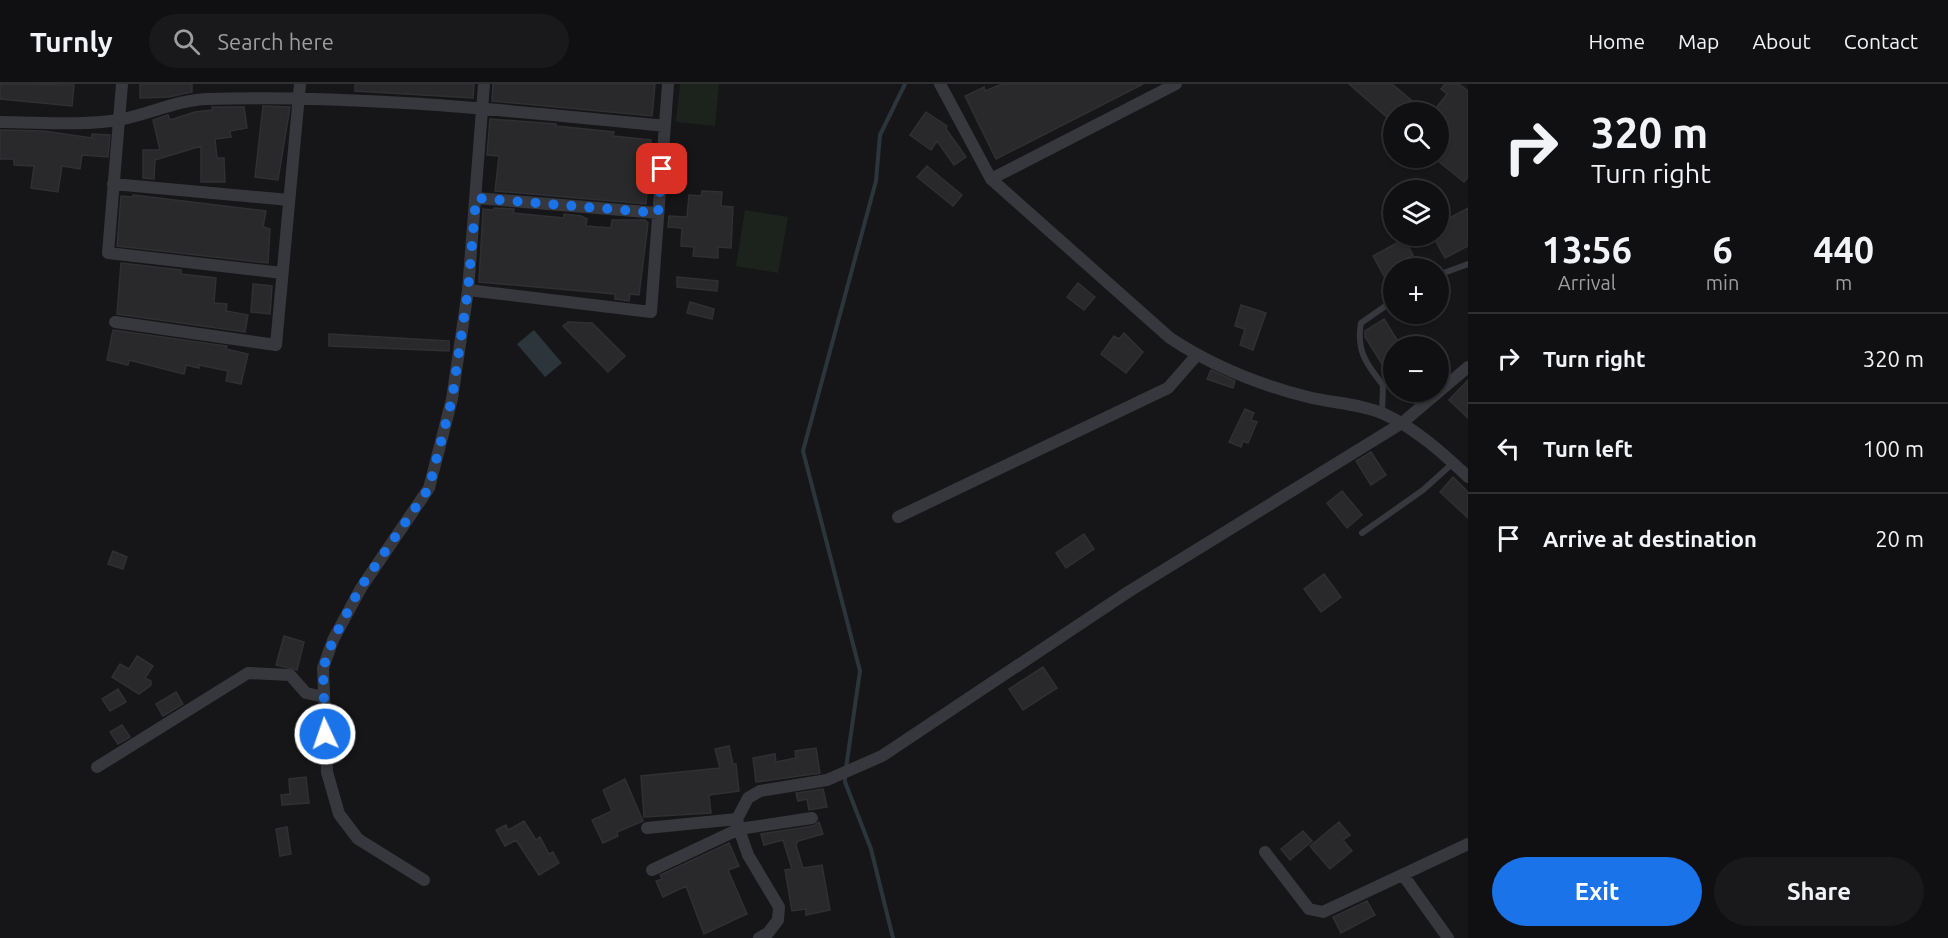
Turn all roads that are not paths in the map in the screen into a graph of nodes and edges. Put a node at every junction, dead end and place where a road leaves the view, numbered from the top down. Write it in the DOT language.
graph roads {
  1 [pos="122,84"];
  2 [pos="300,84"];
  3 [pos="484,84"];
  4 [pos="668,84"];
  5 [pos="940,84"];
  6 [pos="1176,84"];
  7 [pos="298,99"];
  8 [pos="483,108"];
  9 [pos="119,120"];
  10 [pos="0,122"];
  11 [pos="665,126"];
  12 [pos="991,178"];
  13 [pos="113,184"];
  14 [pos="476,198"];
  15 [pos="289,200"];
  16 [pos="658,213"];
  17 [pos="1467,267"];
  18 [pos="1449,272"];
  19 [pos="282,273"];
  20 [pos="468,290"];
  21 [pos="1383,308"];
  22 [pos="115,322"];
  23 [pos="1196,356"];
  24 [pos="1468,367"];
  25 [pos="1382,413"];
  26 [pos="1402,423"];
  27 [pos="1453,463"];
  28 [pos="1468,477"];
  29 [pos="898,517"];
  30 [pos="1362,533"];
  31 [pos="324,697"];
  32 [pos="97,767"];
  33 [pos="812,818"];
  34 [pos="738,824"];
  35 [pos="647,828"];
  36 [pos="1468,844"];
  37 [pos="1265,852"];
  38 [pos="652,870"];
  39 [pos="1403,874"];
  40 [pos="424,880"];
  41 [pos="759,938"];
  42 [pos="1448,938"];
  1 -- 9 [label="street"];
  2 -- 7 [label="street"];
  3 -- 8 [label="street"];
  4 -- 11 [label="street"];
  5 -- 12 [label="street"];
  6 -- 12 [label="street"];
  7 -- 8 [label="street"];
  7 -- 9 [label="street"];
  7 -- 15 [label="street"];
  8 -- 11 [label="street"];
  8 -- 14 [label="street"];
  9 -- 10 [label="street"];
  9 -- 13 [label="street"];
  11 -- 16 [label="street"];
  12 -- 23 [label="street"];
  13 -- 15 [label="street"];
  13 -- 19 [label="street"];
  14 -- 16 [label="street"];
  14 -- 20 [label="street"];
  15 -- 19 [label="street"];
  16 -- 20 [label="street"];
  17 -- 18 [label="lane"];
  19 -- 22 [label="street"];
  20 -- 31 [label="street"];
  21 -- 25 [label="lane"];
  23 -- 25 [label="street"];
  23 -- 29 [label="street"];
  24 -- 26 [label="street"];
  25 -- 26 [label="street"];
  26 -- 27 [label="street"];
  26 -- 34 [label="street"];
  27 -- 28 [label="street"];
  27 -- 30 [label="lane"];
  31 -- 32 [label="street"];
  31 -- 40 [label="street"];
  33 -- 34 [label="street"];
  34 -- 35 [label="street"];
  34 -- 38 [label="street"];
  34 -- 41 [label="street"];
  36 -- 39 [label="street"];
  37 -- 39 [label="street"];
  39 -- 42 [label="street"];
}
